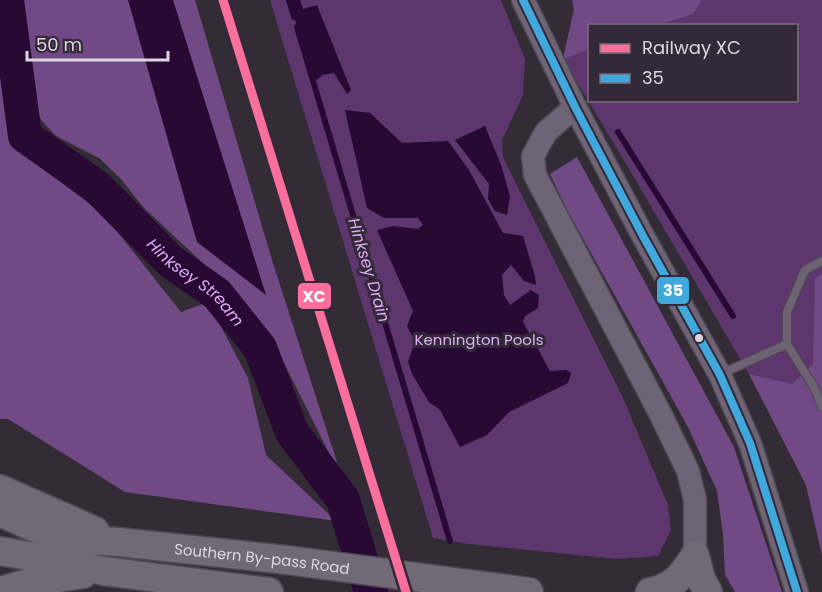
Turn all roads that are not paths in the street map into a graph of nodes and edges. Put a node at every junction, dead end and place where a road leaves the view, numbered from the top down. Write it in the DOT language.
graph roads {
  1 [pos="523,0"];
  2 [pos="575,107"];
  3 [pos="822,261"];
  4 [pos="787,344"];
  5 [pos="720,375"];
  6 [pos="822,407"];
  7 [pos="0,489"];
  8 [pos="0,512"];
  9 [pos="118,542"];
  10 [pos="0,551"];
  11 [pos="695,556"];
  12 [pos="103,571"];
  13 [pos="0,591"];
  14 [pos="269,592"];
  15 [pos="529,592"];
  16 [pos="650,592"];
  17 [pos="708,592"];
  18 [pos="797,592"];
  1 -- 2 [label="street"];
  2 -- 5 [label="street"];
  2 -- 11 [label="street"];
  3 -- 4 [label="lane"];
  4 -- 5 [label="lane"];
  4 -- 6 [label="lane"];
  5 -- 18 [label="street"];
  7 -- 9 [label="highway"];
  8 -- 9 [label="highway, Southern By-pass Road"];
  9 -- 15 [label="highway, Southern By-pass Road"];
  10 -- 12 [label="highway"];
  11 -- 16 [label="highway"];
  11 -- 17 [label="highway"];
  12 -- 13 [label="highway"];
  12 -- 14 [label="highway"];
}
